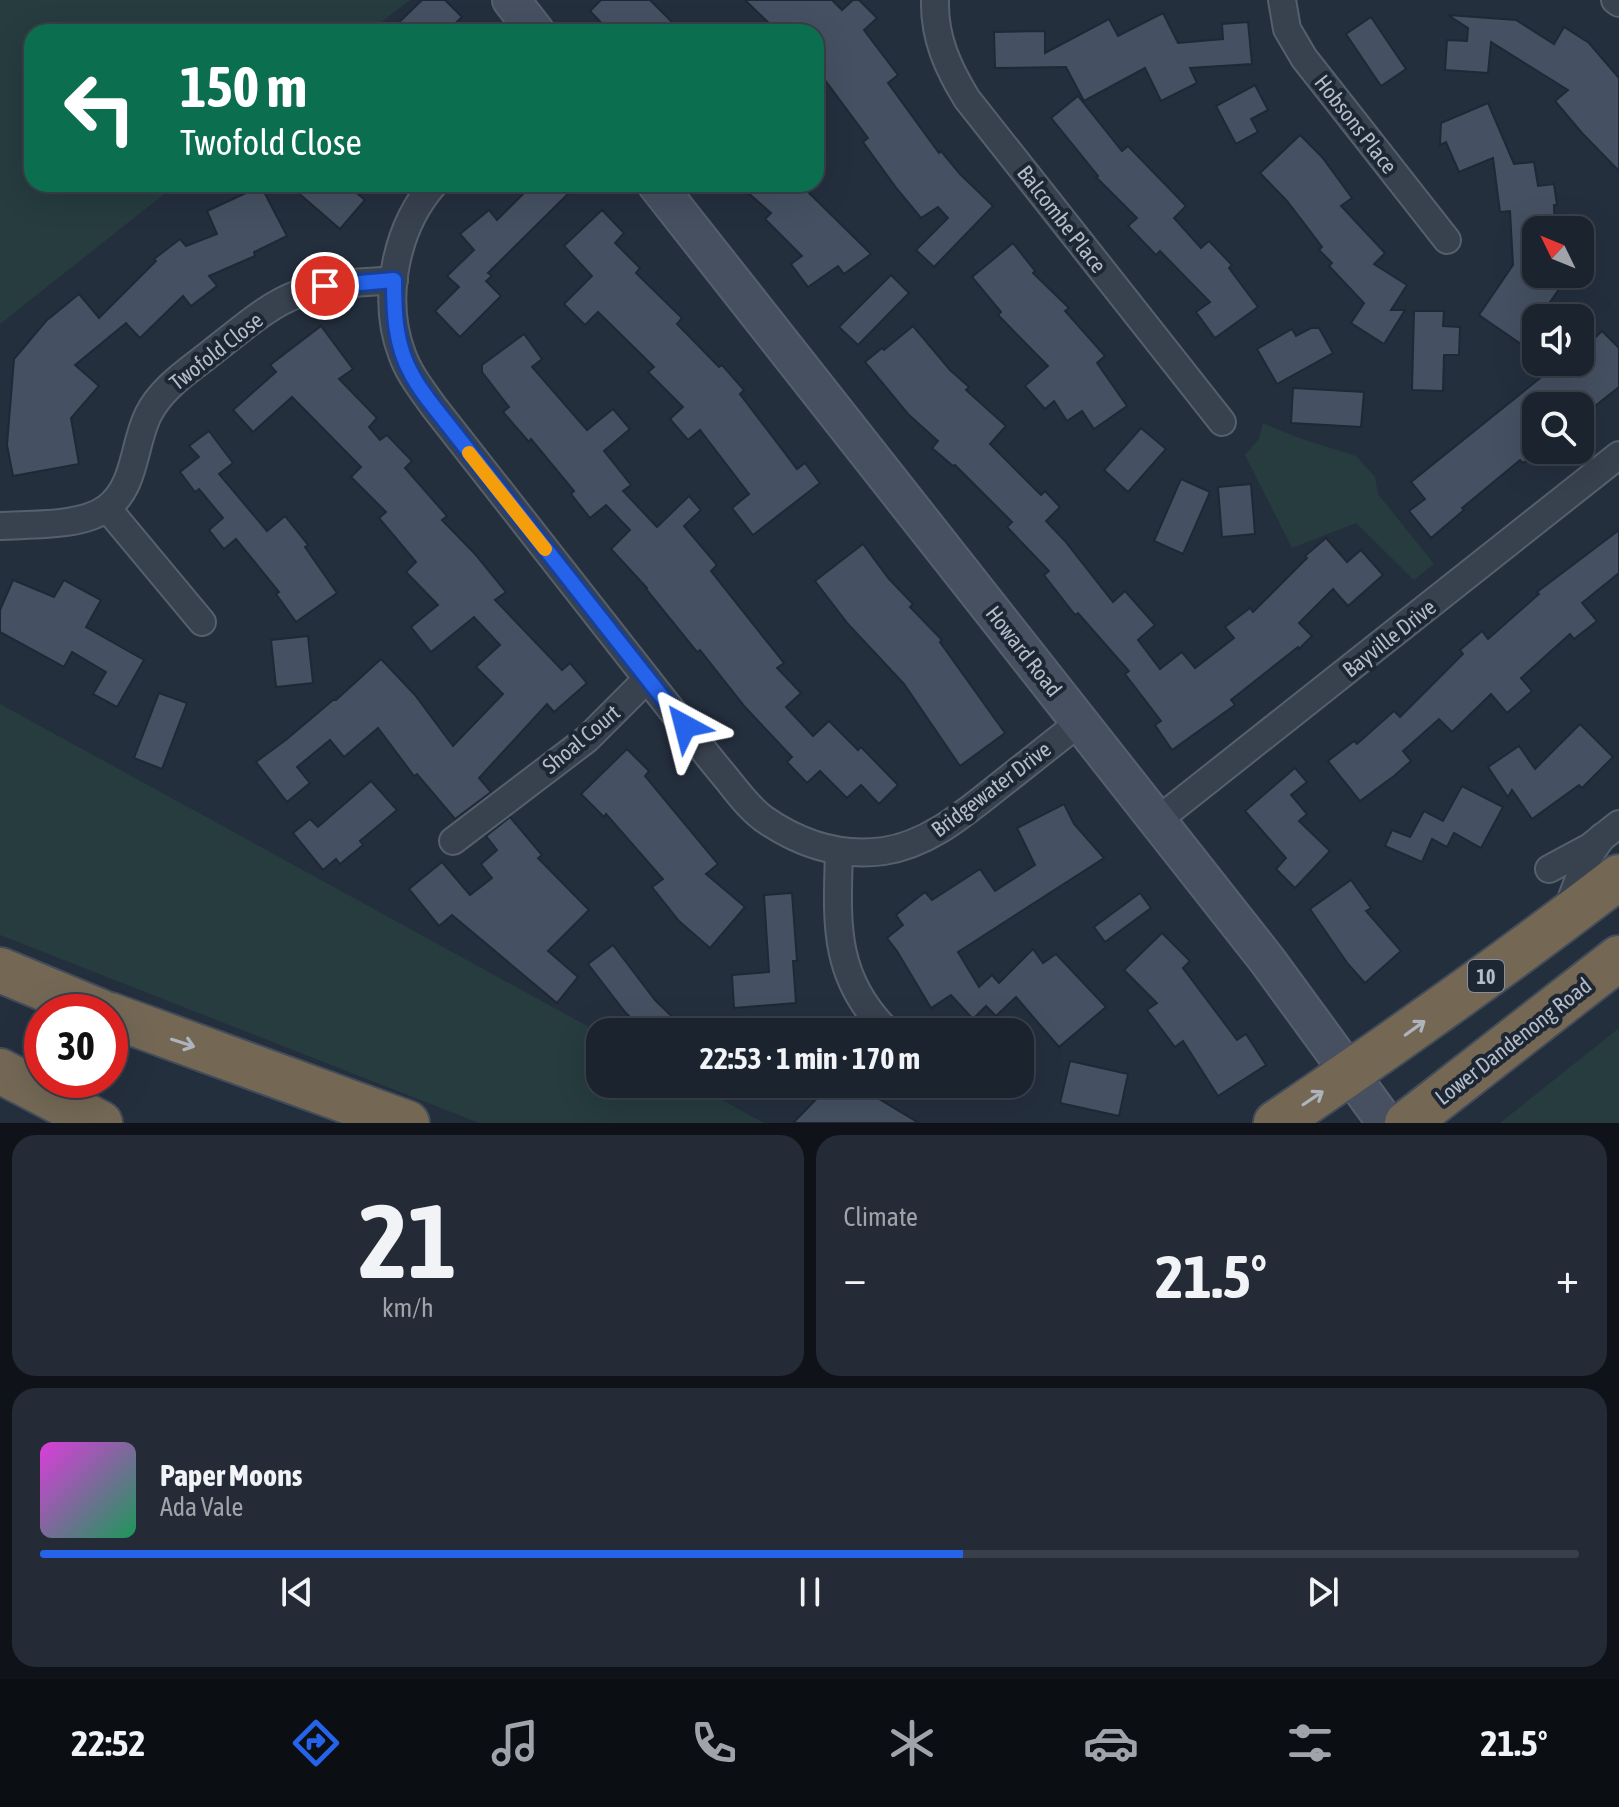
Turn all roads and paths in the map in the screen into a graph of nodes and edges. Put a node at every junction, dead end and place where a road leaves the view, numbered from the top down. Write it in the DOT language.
graph roads {
  1 [pos="511,0"];
  2 [pos="935,0"];
  3 [pos="1282,0"];
  4 [pos="530,24"];
  5 [pos="427,192"];
  6 [pos="662,192"];
  7 [pos="1447,240"];
  8 [pos="394,280"];
  9 [pos="1222,422"];
  10 [pos="1619,455"];
  11 [pos="107,508"];
  12 [pos="0,526"];
  13 [pos="202,622"];
  14 [pos="647,679"];
  15 [pos="1080,722"];
  16 [pos="1158,820"];
  17 [pos="1611,831"];
  18 [pos="453,841"];
  19 [pos="839,851"];
  20 [pos="1549,869"];
  21 [pos="1619,877"];
  22 [pos="1560,923"];
  23 [pos="1619,958"];
  24 [pos="0,970"];
  25 [pos="58,994"];
  26 [pos="876,1018"];
  27 [pos="128,1022"];
  28 [pos="0,1071"];
  29 [pos="1351,1073"];
  30 [pos="100,1123"];
  31 [pos="407,1123"];
  32 [pos="1276,1123"];
  33 [pos="1386,1123"];
  34 [pos="1407,1123"];
  1 -- 4 [label="main road"];
  2 -- 9 [label="street, Balcombe Place"];
  3 -- 7 [label="street, Hobsons Place"];
  5 -- 8 [label="street, Bridgewater Drive"];
  6 -- 15 [label="main road, Howard Road"];
  8 -- 11 [label="street, Twofold Close"];
  8 -- 14 [label="street, Bridgewater Drive"];
  10 -- 16 [label="street, Bayville Drive"];
  11 -- 12 [label="street"];
  11 -- 13 [label="street"];
  14 -- 18 [label="street, Shoal Court"];
  14 -- 19 [label="street, Bridgewater Drive"];
  15 -- 16 [label="main road, Howard Road"];
  15 -- 19 [label="street, Bridgewater Drive"];
  16 -- 29 [label="main road, Howard Road"];
  17 -- 20 [label="street"];
  17 -- 22 [label="street"];
  19 -- 26 [label="street"];
  21 -- 22 [label="highway, 10"];
  29 -- 22 [label="highway, 10, one-way"];
  23 -- 34 [label="highway, Lower Dandenong Road"];
  24 -- 25 [label="highway"];
  27 -- 31 [label="highway, one-way"];
  28 -- 30 [label="highway"];
  32 -- 29 [label="highway, 10, one-way"];
  29 -- 33 [label="main road, Howard Road"];
}
